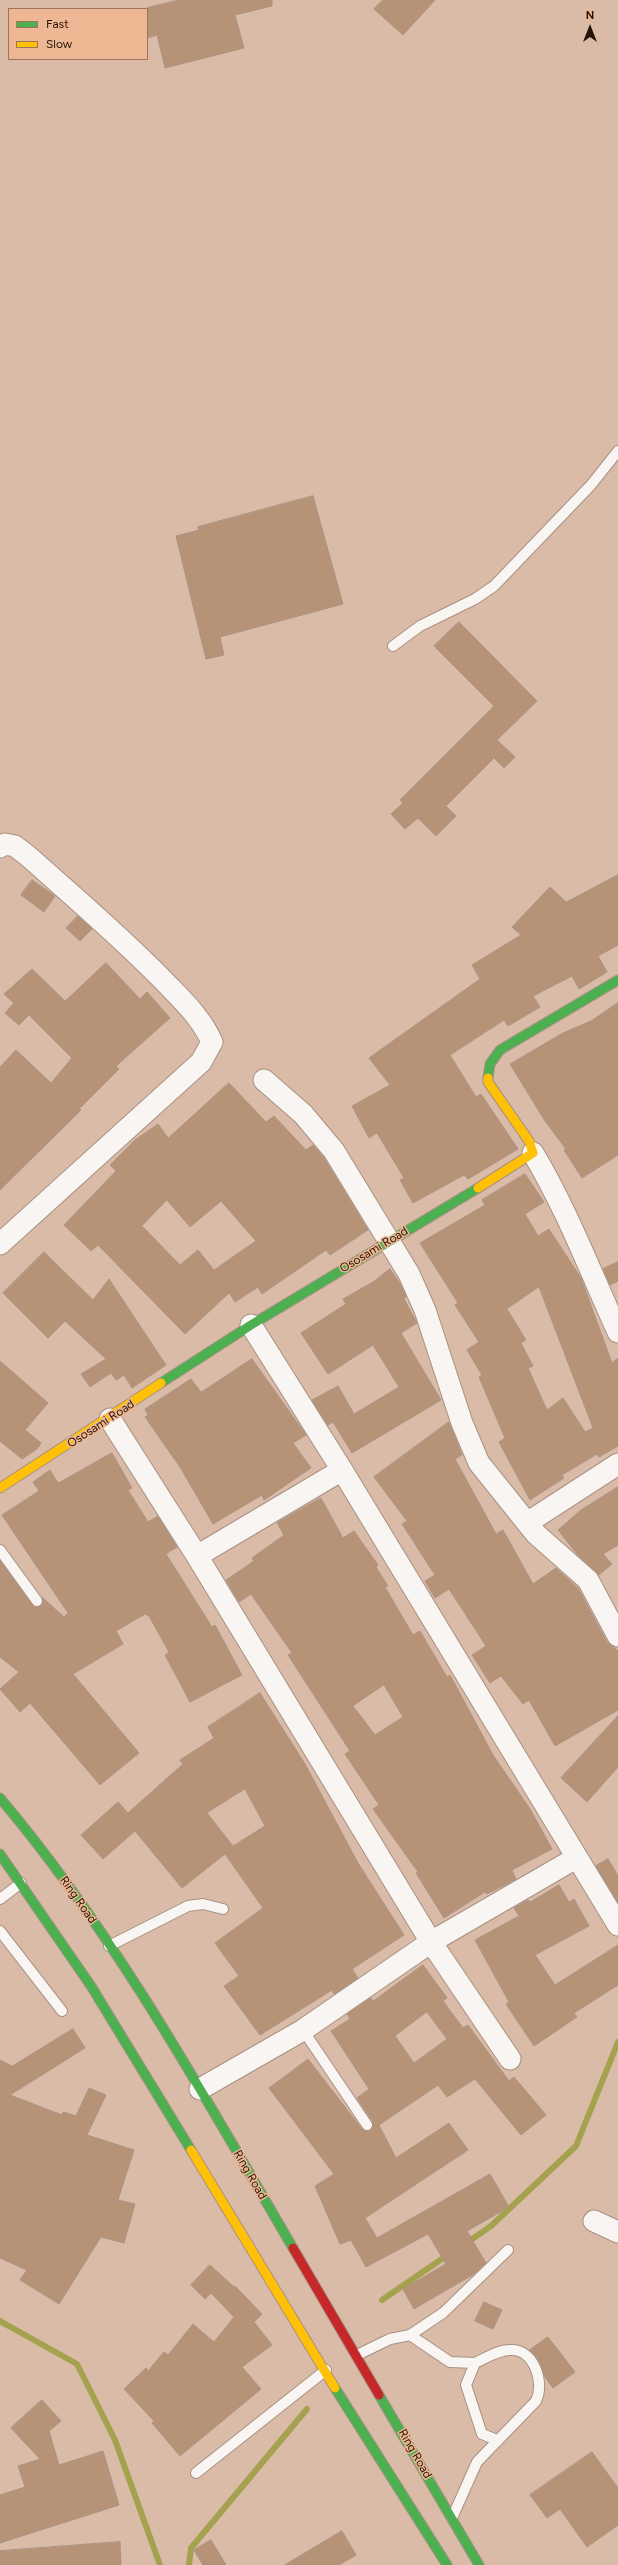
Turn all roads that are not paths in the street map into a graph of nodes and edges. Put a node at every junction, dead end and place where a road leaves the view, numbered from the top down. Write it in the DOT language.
graph roads {
  1 [pos="618,451"];
  2 [pos="393,646"];
  3 [pos="0,847"];
  4 [pos="618,980"];
  5 [pos="264,1080"];
  6 [pos="532,1152"];
  7 [pos="390,1241"];
  8 [pos="0,1244"];
  9 [pos="251,1325"];
  10 [pos="618,1332"];
  11 [pos="110,1419"];
  12 [pos="618,1464"];
  13 [pos="342,1470"];
  14 [pos="0,1488"];
  15 [pos="527,1523"];
  16 [pos="0,1550"];
  17 [pos="197,1556"];
  18 [pos="37,1601"];
  19 [pos="618,1636"];
  20 [pos="0,1798"];
  21 [pos="0,1854"];
  22 [pos="576,1858"];
  23 [pos="22,1883"];
  24 [pos="0,1899"];
  25 [pos="223,1909"];
  26 [pos="618,1925"];
  27 [pos="0,1932"];
  28 [pos="431,1942"];
  29 [pos="109,1946"];
  30 [pos="62,2011"];
  31 [pos="303,2030"];
  32 [pos="510,2059"];
  33 [pos="200,2089"];
  34 [pos="367,2125"];
  35 [pos="594,2221"];
  36 [pos="618,2232"];
  37 [pos="508,2250"];
  38 [pos="410,2335"];
  39 [pos="357,2355"];
  40 [pos="475,2363"];
  41 [pos="326,2370"];
  42 [pos="497,2440"];
  43 [pos="196,2473"];
  44 [pos="452,2518"];
  45 [pos="447,2565"];
  46 [pos="480,2565"];
  1 -- 2 [label="lane"];
  3 -- 8 [label="street"];
  4 -- 6 [label="main road"];
  5 -- 7 [label="street"];
  6 -- 7 [label="main road, Ososami Road"];
  6 -- 10 [label="street"];
  7 -- 9 [label="main road, Ososami Road"];
  7 -- 15 [label="street"];
  9 -- 11 [label="main road, Ososami Road"];
  9 -- 13 [label="street"];
  11 -- 14 [label="main road, Ososami Road"];
  11 -- 17 [label="street"];
  12 -- 15 [label="street"];
  13 -- 17 [label="street"];
  13 -- 22 [label="street"];
  15 -- 19 [label="street"];
  16 -- 18 [label="lane"];
  17 -- 28 [label="street"];
  20 -- 29 [label="main road, Ring Road"];
  21 -- 23 [label="main road"];
  22 -- 26 [label="street"];
  22 -- 28 [label="street"];
  23 -- 24 [label="lane"];
  23 -- 41 [label="main road"];
  25 -- 29 [label="lane"];
  27 -- 30 [label="lane"];
  28 -- 31 [label="street"];
  28 -- 32 [label="street"];
  29 -- 33 [label="main road, Ring Road"];
  31 -- 33 [label="street"];
  31 -- 34 [label="lane"];
  33 -- 39 [label="main road, Ring Road"];
  35 -- 36 [label="street"];
  37 -- 38 [label="lane"];
  38 -- 39 [label="lane"];
  38 -- 40 [label="lane"];
  39 -- 44 [label="main road, Ring Road"];
  40 -- 42 [label="lane"];
  40 -- 42 [label="lane"];
  41 -- 43 [label="lane"];
  41 -- 45 [label="main road"];
  42 -- 44 [label="lane"];
  44 -- 46 [label="main road, Ring Road"];
}
